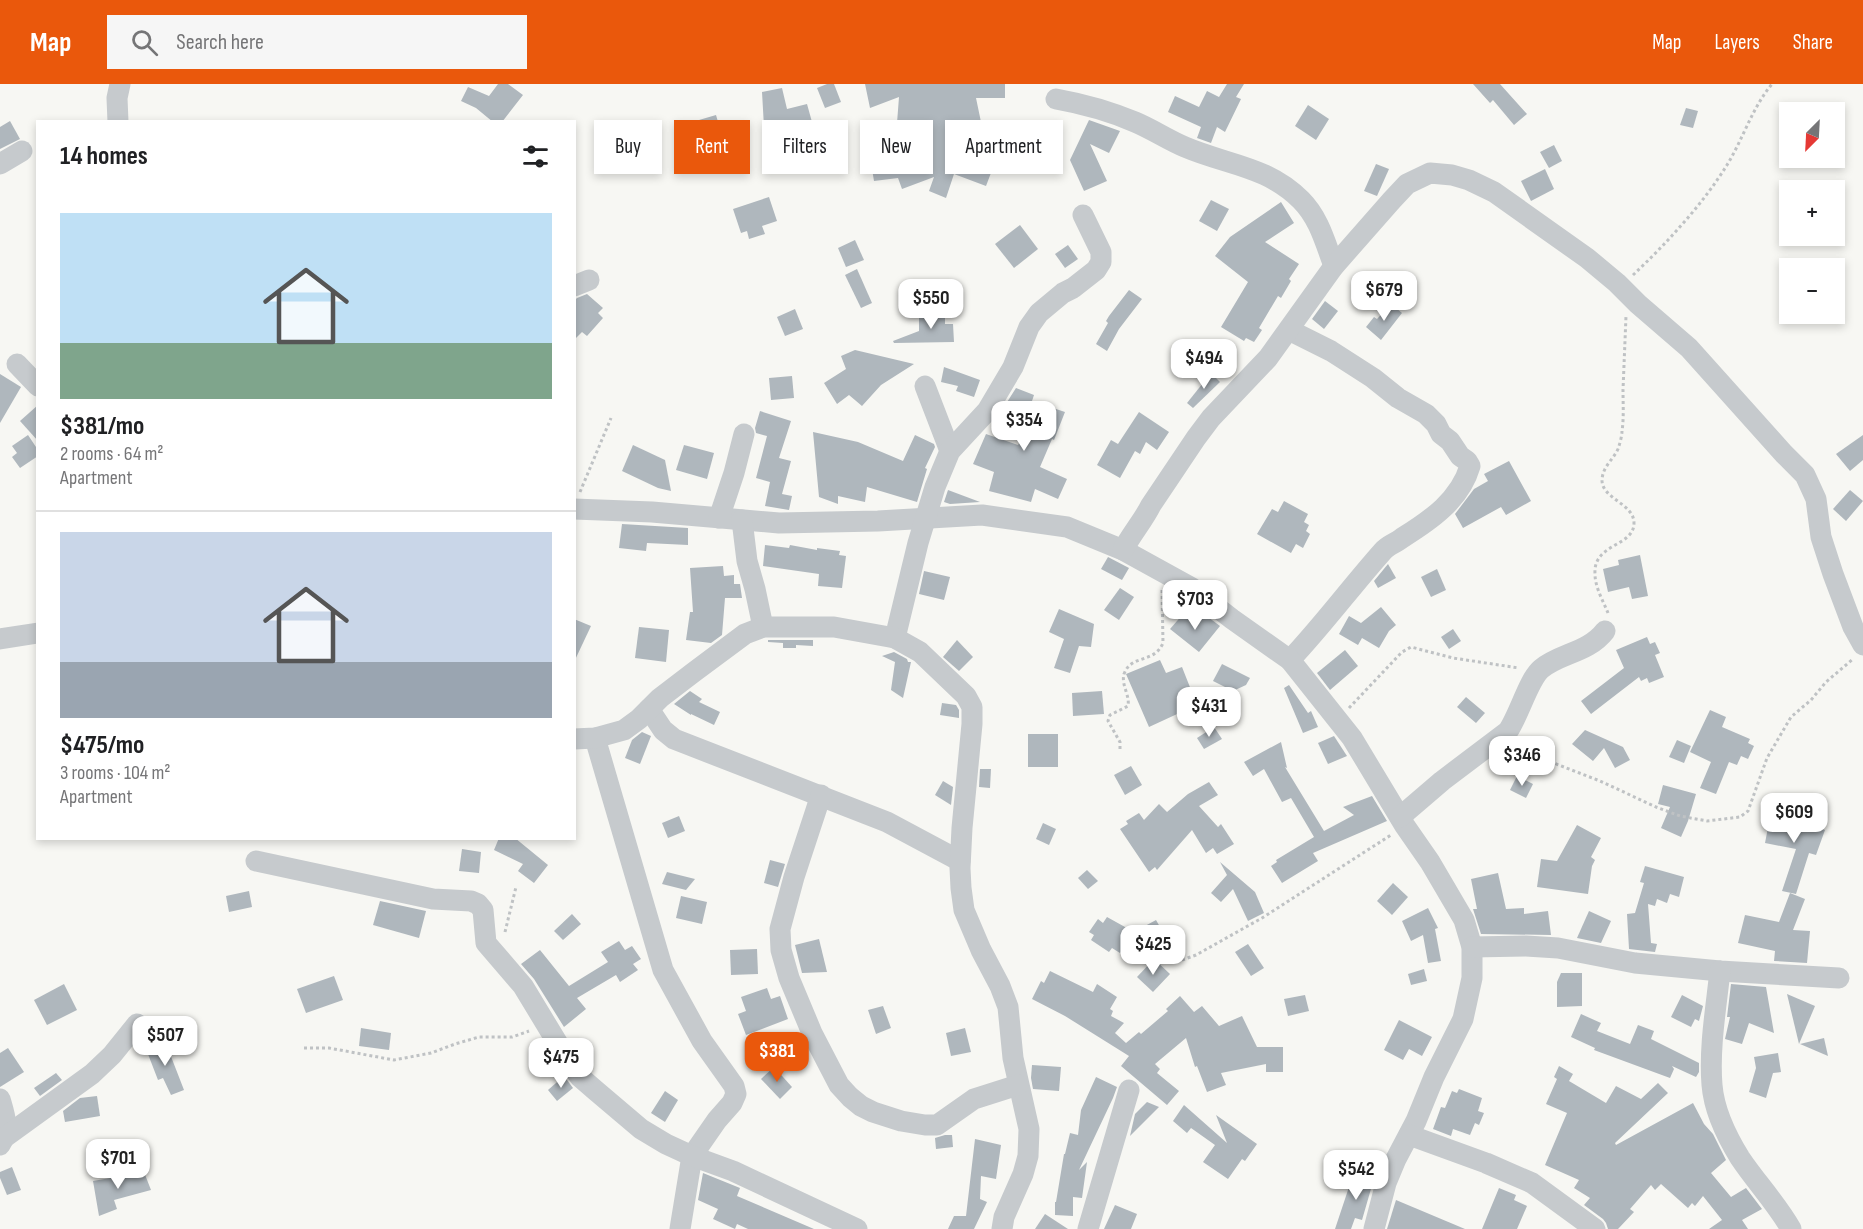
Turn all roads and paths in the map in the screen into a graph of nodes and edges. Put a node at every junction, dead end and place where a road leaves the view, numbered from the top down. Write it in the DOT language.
graph roads {
  1 [pos="120,84"];
  2 [pos="1772,84"];
  3 [pos="1056,99"];
  4 [pos="118,120"];
  5 [pos="22,151"];
  6 [pos="0,164"];
  7 [pos="1083,215"];
  8 [pos="1334,266"];
  9 [pos="1624,290"];
  10 [pos="1289,330"];
  11 [pos="17,364"];
  12 [pos="36,384"];
  13 [pos="925,386"];
  14 [pos="611,418"];
  15 [pos="744,434"];
  16 [pos="950,451"];
  17 [pos="576,509"];
  18 [pos="719,518"];
  19 [pos="926,519"];
  20 [pos="742,520"];
  21 [pos="1124,550"];
  22 [pos="1156,568"];
  23 [pos="763,627"];
  24 [pos="1605,631"];
  25 [pos="36,633"];
  26 [pos="895,638"];
  27 [pos="0,639"];
  28 [pos="1859,651"];
  29 [pos="1290,660"];
  30 [pos="1539,671"];
  31 [pos="649,709"];
  32 [pos="1338,719"];
  33 [pos="585,738"];
  34 [pos="1500,738"];
  35 [pos="1120,749"];
  36 [pos="821,795"];
  37 [pos="1403,822"];
  38 [pos="256,861"];
  39 [pos="960,861"];
  40 [pos="516,887"];
  41 [pos="505,935"];
  42 [pos="1472,946"];
  43 [pos="1182,960"];
  44 [pos="1720,971"];
  45 [pos="1839,978"];
  46 [pos="137,1024"];
  47 [pos="548,1024"];
  48 [pos="304,1048"];
  49 [pos="1018,1085"];
  50 [pos="1129,1090"];
  51 [pos="0,1099"];
  52 [pos="1409,1135"];
  53 [pos="3,1142"];
  54 [pos="692,1156"];
  55 [pos="680,1229"];
  56 [pos="857,1229"];
  57 [pos="1002,1229"];
  58 [pos="1088,1229"];
  59 [pos="1374,1229"];
  60 [pos="1595,1229"];
  61 [pos="1791,1229"];
  1 -- 4 [label="street"];
  2 -- 9 [label="path"];
  3 -- 8 [label="street"];
  5 -- 6 [label="street"];
  7 -- 16 [label="street"];
  8 -- 9 [label="street"];
  8 -- 10 [label="street"];
  9 -- 24 [label="path"];
  9 -- 28 [label="street"];
  10 -- 21 [label="street"];
  10 -- 29 [label="street"];
  11 -- 12 [label="street"];
  13 -- 16 [label="street"];
  14 -- 17 [label="path"];
  15 -- 18 [label="street"];
  16 -- 19 [label="street"];
  17 -- 18 [label="street"];
  18 -- 20 [label="street"];
  19 -- 20 [label="street"];
  19 -- 21 [label="street"];
  19 -- 26 [label="street"];
  20 -- 23 [label="street"];
  21 -- 22 [label="street"];
  22 -- 29 [label="street"];
  22 -- 35 [label="path"];
  23 -- 26 [label="street"];
  23 -- 31 [label="street"];
  24 -- 30 [label="street"];
  25 -- 27 [label="street"];
  26 -- 39 [label="street"];
  28 -- 34 [label="path"];
  29 -- 32 [label="street"];
  30 -- 32 [label="path"];
  30 -- 34 [label="street"];
  31 -- 33 [label="street"];
  31 -- 36 [label="street"];
  32 -- 37 [label="street"];
  33 -- 54 [label="street"];
  34 -- 37 [label="street"];
  36 -- 39 [label="street"];
  36 -- 49 [label="street"];
  37 -- 42 [label="street"];
  37 -- 43 [label="path"];
  38 -- 47 [label="street"];
  39 -- 49 [label="street"];
  40 -- 41 [label="path"];
  42 -- 44 [label="street"];
  42 -- 52 [label="street"];
  44 -- 45 [label="street"];
  44 -- 61 [label="street"];
  46 -- 53 [label="street"];
  47 -- 48 [label="path"];
  47 -- 54 [label="street"];
  49 -- 57 [label="street"];
  50 -- 58 [label="street"];
  51 -- 53 [label="street"];
  52 -- 59 [label="street"];
  52 -- 60 [label="street"];
  54 -- 55 [label="street"];
  54 -- 56 [label="street"];
}
